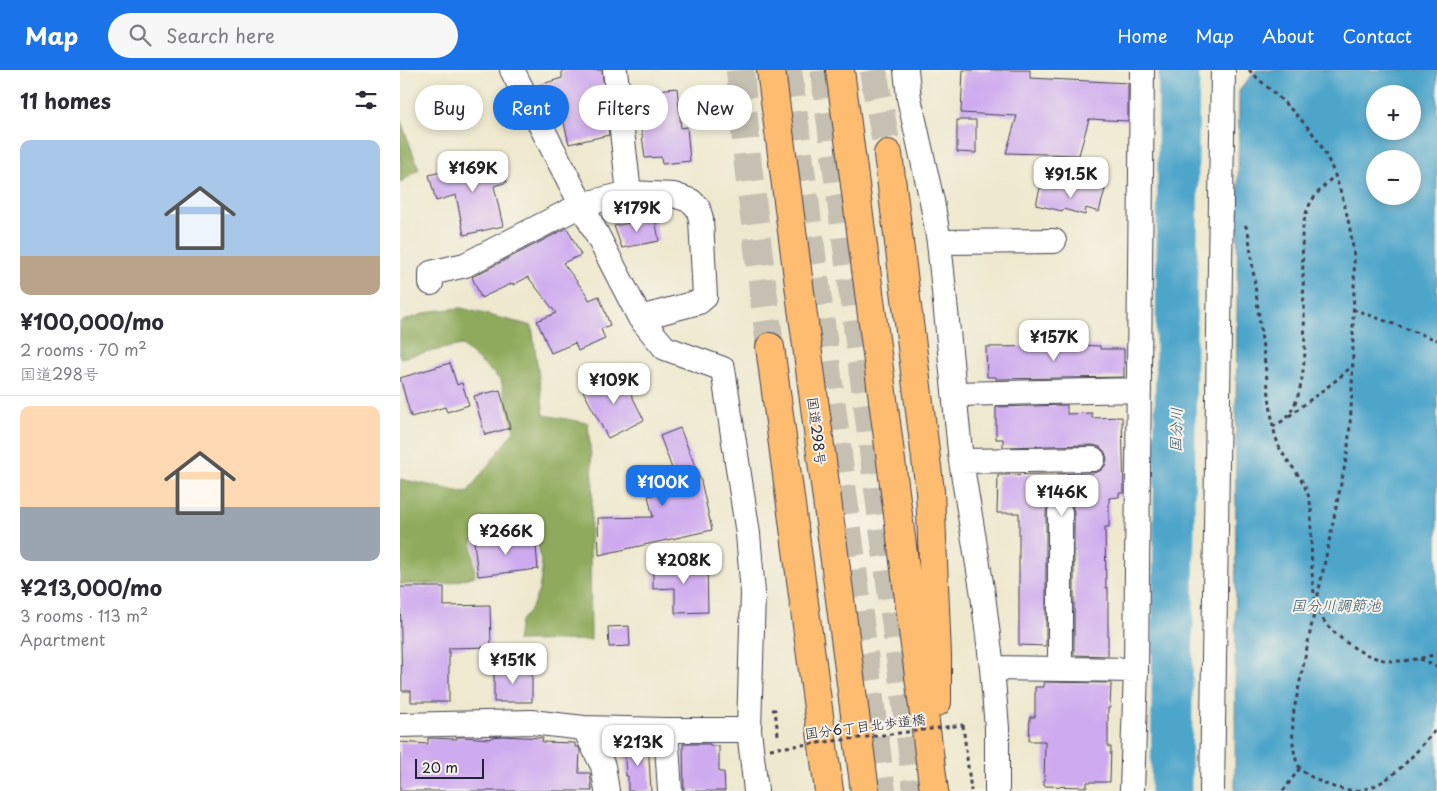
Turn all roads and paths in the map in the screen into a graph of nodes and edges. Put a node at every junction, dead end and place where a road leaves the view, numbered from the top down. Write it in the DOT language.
graph roads {
  1 [pos="512,70"];
  2 [pos="615,70"];
  3 [pos="771,70"];
  4 [pos="840,70"];
  5 [pos="906,70"];
  6 [pos="1142,70"];
  7 [pos="1223,70"];
  8 [pos="1249,70"];
  9 [pos="888,154"];
  10 [pos="1334,176"];
  11 [pos="629,193"];
  12 [pos="581,205"];
  13 [pos="1243,223"];
  14 [pos="1054,241"];
  15 [pos="939,242"];
  16 [pos="431,283"];
  17 [pos="1353,309"];
  18 [pos="640,318"];
  19 [pos="1437,340"];
  20 [pos="770,347"];
  21 [pos="1352,365"];
  22 [pos="1138,390"];
  23 [pos="955,394"];
  24 [pos="1285,419"];
  25 [pos="1272,427"];
  26 [pos="1093,459"];
  27 [pos="961,461"];
  28 [pos="1060,512"];
  29 [pos="1316,601"];
  30 [pos="1437,654"];
  31 [pos="1419,658"];
  32 [pos="1437,667"];
  33 [pos="992,668"];
  34 [pos="1060,668"];
  35 [pos="1136,670"];
  36 [pos="400,725"];
  37 [pos="584,728"];
  38 [pos="1437,728"];
  39 [pos="666,730"];
  40 [pos="749,730"];
  41 [pos="770,749"];
  42 [pos="1300,768"];
  43 [pos="607,791"];
  44 [pos="670,791"];
  45 [pos="756,791"];
  46 [pos="829,791"];
  47 [pos="864,791"];
  48 [pos="936,791"];
  49 [pos="971,791"];
  50 [pos="997,791"];
  51 [pos="1132,791"];
  52 [pos="1212,791"];
  53 [pos="1283,791"];
  54 [pos="1357,791"];
  1 -- 12 [label="street"];
  2 -- 11 [label="street"];
  3 -- 47 [label="highway, 国道298号"];
  4 -- 48 [label="highway"];
  5 -- 15 [label="street"];
  6 -- 22 [label="street"];
  7 -- 52 [label="street"];
  8 -- 10 [label="path"];
  9 -- 48 [label="highway"];
  10 -- 17 [label="path"];
  10 -- 24 [label="path"];
  11 -- 12 [label="street"];
  11 -- 18 [label="street"];
  12 -- 16 [label="street"];
  12 -- 18 [label="street"];
  13 -- 25 [label="path"];
  14 -- 15 [label="street"];
  15 -- 23 [label="street"];
  17 -- 19 [label="path"];
  17 -- 21 [label="path"];
  18 -- 40 [label="street"];
  20 -- 46 [label="highway"];
  21 -- 24 [label="path"];
  21 -- 29 [label="path"];
  22 -- 23 [label="street"];
  22 -- 35 [label="street"];
  23 -- 27 [label="street"];
  24 -- 25 [label="path"];
  25 -- 29 [label="path"];
  26 -- 27 [label="street"];
  27 -- 33 [label="street"];
  28 -- 34 [label="street"];
  29 -- 31 [label="path"];
  29 -- 42 [label="path"];
  30 -- 31 [label="path"];
  31 -- 32 [label="path"];
  33 -- 34 [label="street"];
  33 -- 50 [label="street"];
  34 -- 35 [label="street"];
  35 -- 51 [label="street"];
  36 -- 37 [label="street"];
  37 -- 39 [label="street"];
  37 -- 43 [label="street"];
  38 -- 54 [label="path"];
  39 -- 40 [label="street"];
  39 -- 44 [label="street"];
  40 -- 45 [label="street"];
  41 -- 49 [label="path, 国分6丁目北歩道橋, bridge"];
  42 -- 53 [label="path"];
  42 -- 54 [label="path"];
}
